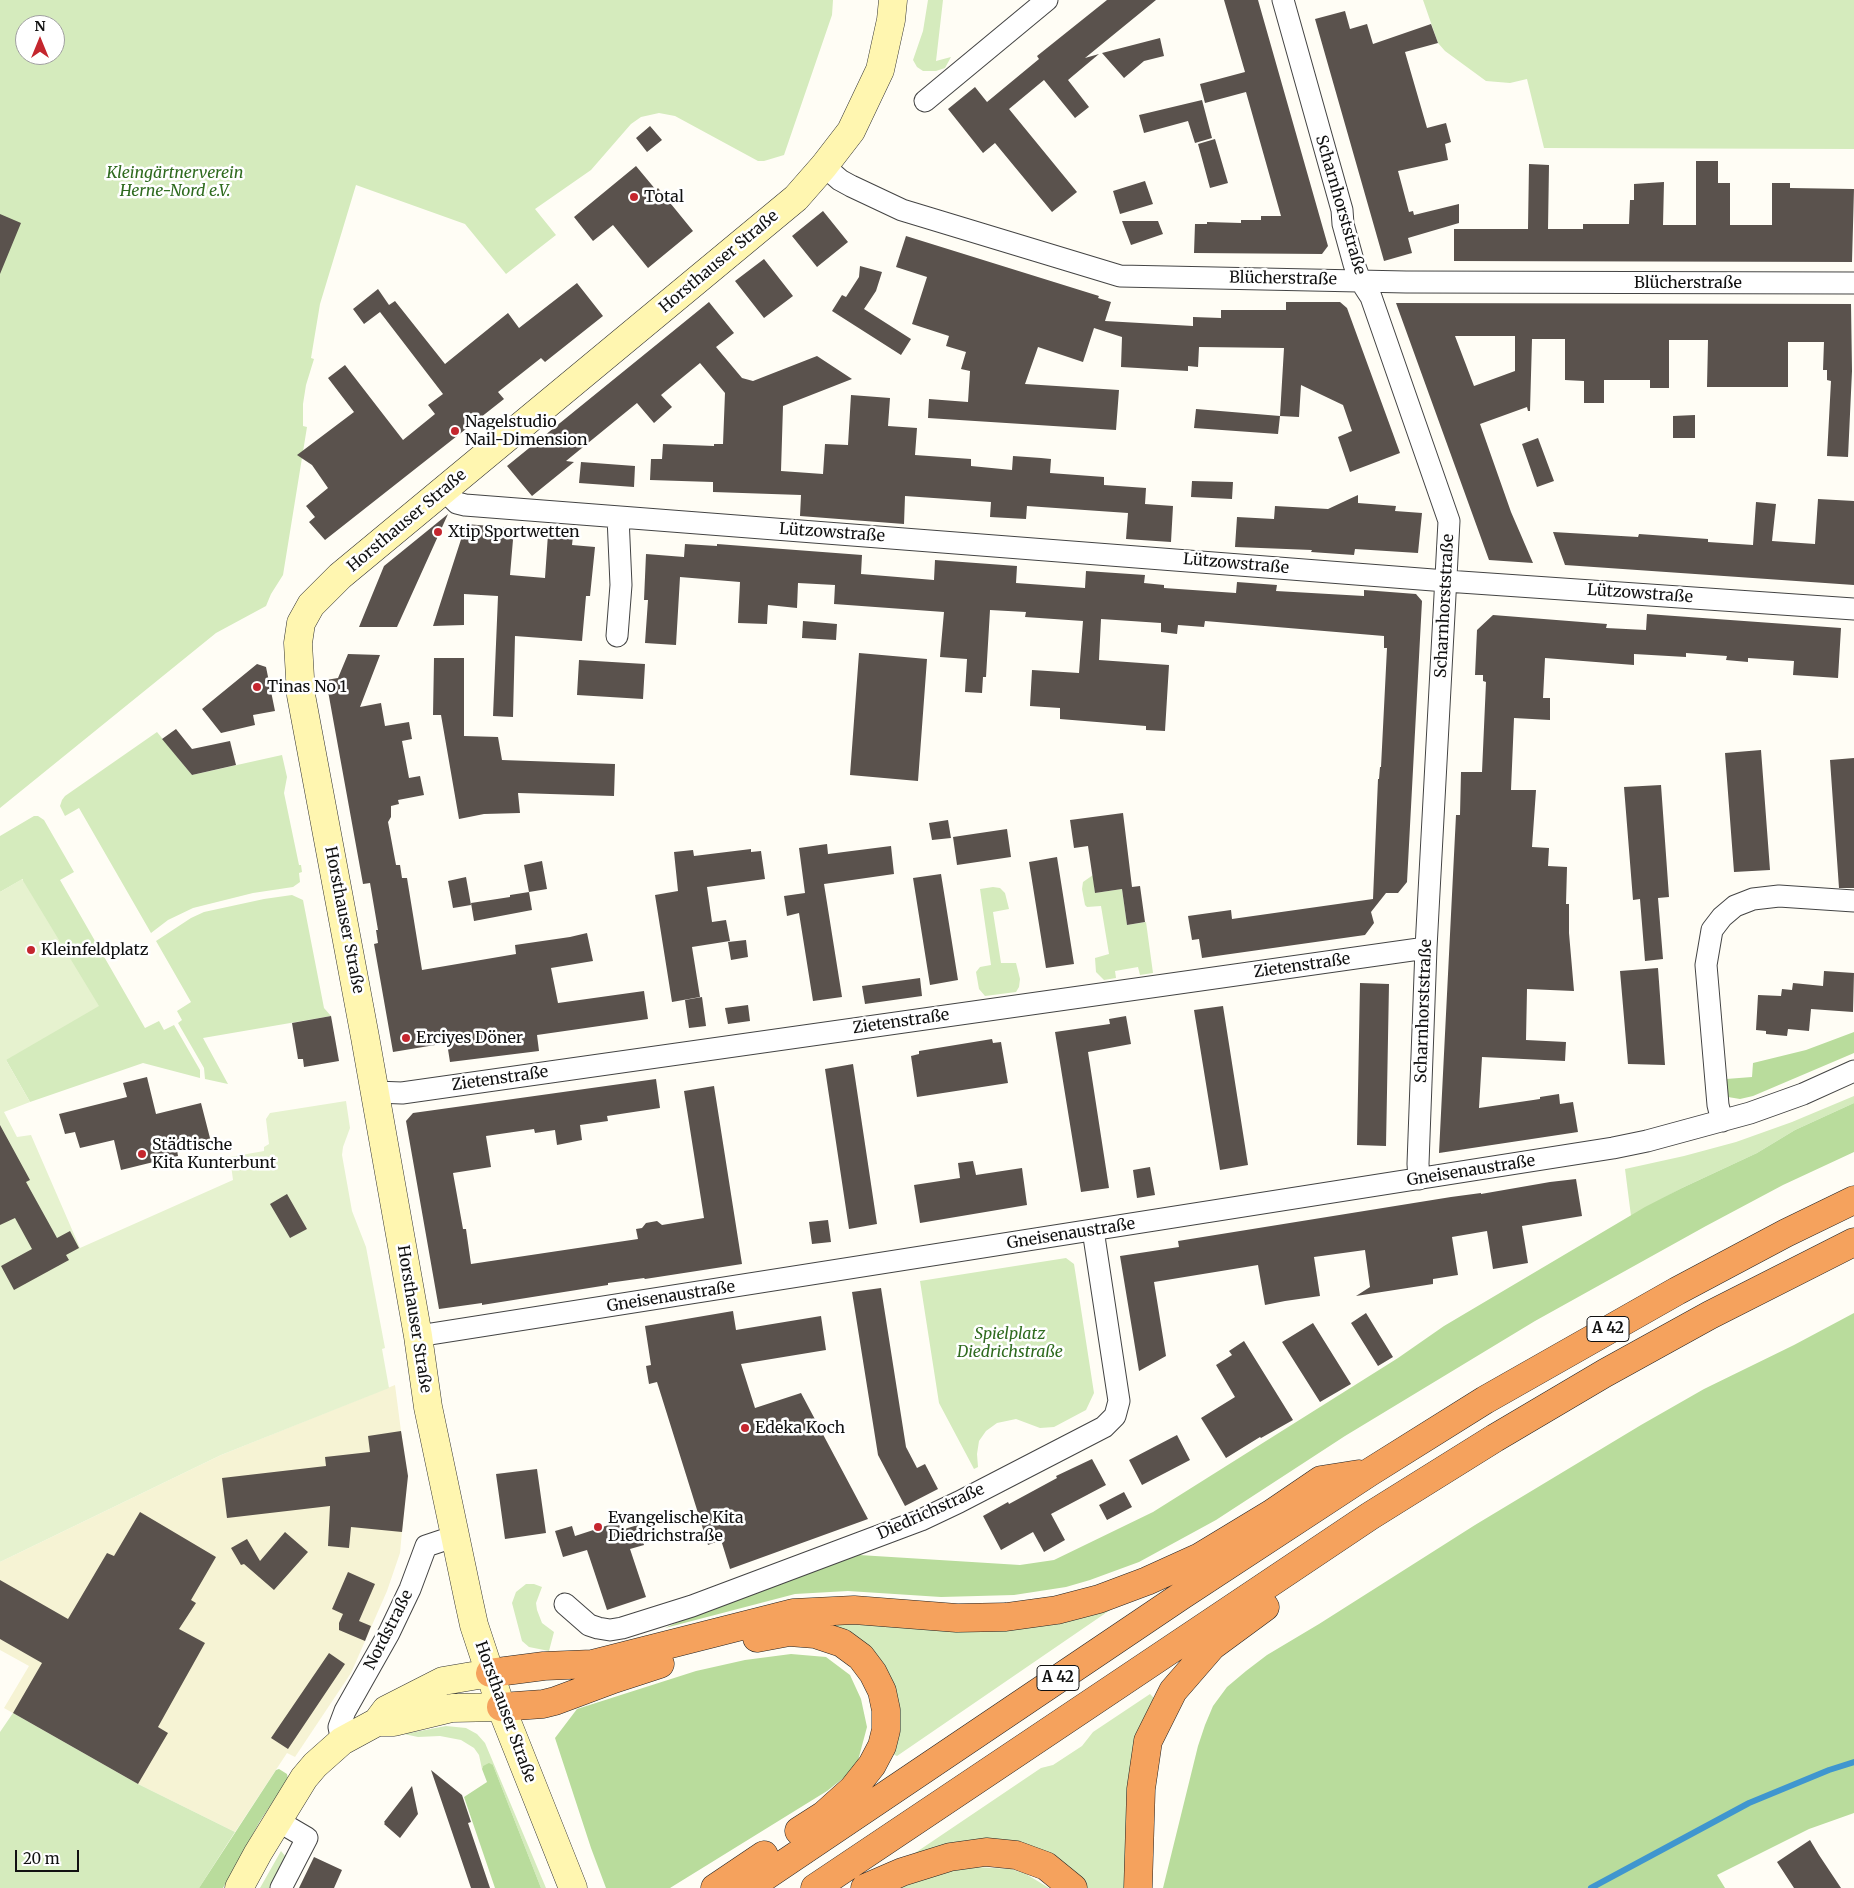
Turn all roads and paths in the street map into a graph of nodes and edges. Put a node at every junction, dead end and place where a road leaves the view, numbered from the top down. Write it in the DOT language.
graph roads {
  1 [pos="892,0"];
  2 [pos="1047,0"];
  3 [pos="1283,0"];
  4 [pos="925,101"];
  5 [pos="824,166"];
  6 [pos="1360,280"];
  7 [pos="1854,283"];
  8 [pos="444,490"];
  9 [pos="618,517"];
  10 [pos="1446,581"];
  11 [pos="1854,610"];
  12 [pos="617,636"];
  13 [pos="1854,901"];
  14 [pos="1426,948"];
  15 [pos="1854,1071"];
  16 [pos="375,1092"];
  17 [pos="1722,1121"];
  18 [pos="1419,1179"];
  19 [pos="1854,1200"];
  20 [pos="1093,1230"];
  21 [pos="1854,1242"];
  22 [pos="418,1336"];
  23 [pos="1370,1472"];
  24 [pos="1370,1516"];
  25 [pos="456,1536"];
  26 [pos="565,1604"];
  27 [pos="490,1674"];
  28 [pos="501,1707"];
  29 [pos="377,1722"];
  30 [pos="342,1741"];
  31 [pos="278,1820"];
  32 [pos="240,1888"];
  33 [pos="281,1888"];
  34 [pos="573,1888"];
  35 [pos="715,1888"];
  36 [pos="748,1888"];
  37 [pos="815,1888"];
  38 [pos="865,1888"];
  39 [pos="1073,1888"];
  40 [pos="1138,1888"];
  1 -- 5 [label="main road, Horsthauser Straße"];
  2 -- 4 [label="street"];
  3 -- 6 [label="street, Scharnhorststraße"];
  5 -- 6 [label="street, Blücherstraße"];
  5 -- 8 [label="main road, Horsthauser Straße"];
  6 -- 7 [label="street, Blücherstraße"];
  6 -- 10 [label="street, Scharnhorststraße"];
  8 -- 9 [label="street, Lützowstraße"];
  8 -- 16 [label="main road, Horsthauser Straße"];
  9 -- 10 [label="street, Lützowstraße"];
  9 -- 12 [label="street"];
  10 -- 11 [label="street, Lützowstraße"];
  10 -- 14 [label="street, Scharnhorststraße"];
  13 -- 17 [label="street"];
  14 -- 16 [label="street, Zietenstraße"];
  14 -- 18 [label="street, Scharnhorststraße"];
  15 -- 17 [label="street, Gneisenaustraße"];
  16 -- 22 [label="main road, Horsthauser Straße"];
  17 -- 18 [label="street, Gneisenaustraße"];
  18 -- 20 [label="street, Gneisenaustraße"];
  19 -- 23 [label="highway, A 42"];
  20 -- 22 [label="street, Gneisenaustraße"];
  20 -- 26 [label="street, Diedrichstraße"];
  21 -- 24 [label="highway, A 42"];
  22 -- 25 [label="main road, Horsthauser Straße"];
  23 -- 27 [label="highway"];
  23 -- 36 [label="highway, A 42"];
  24 -- 37 [label="highway, A 42"];
  24 -- 40 [label="highway"];
  25 -- 27 [label="main road, Horsthauser Straße"];
  25 -- 30 [label="street, Nordstraße"];
  27 -- 28 [label="main road, Horsthauser Straße"];
  27 -- 29 [label="main road"];
  28 -- 29 [label="main road"];
  28 -- 34 [label="main road, Horsthauser Straße"];
  28 -- 35 [label="highway"];
  29 -- 30 [label="main road"];
  30 -- 31 [label="main road"];
  31 -- 32 [label="main road"];
  31 -- 33 [label="street"];
  38 -- 39 [label="highway"];
}
